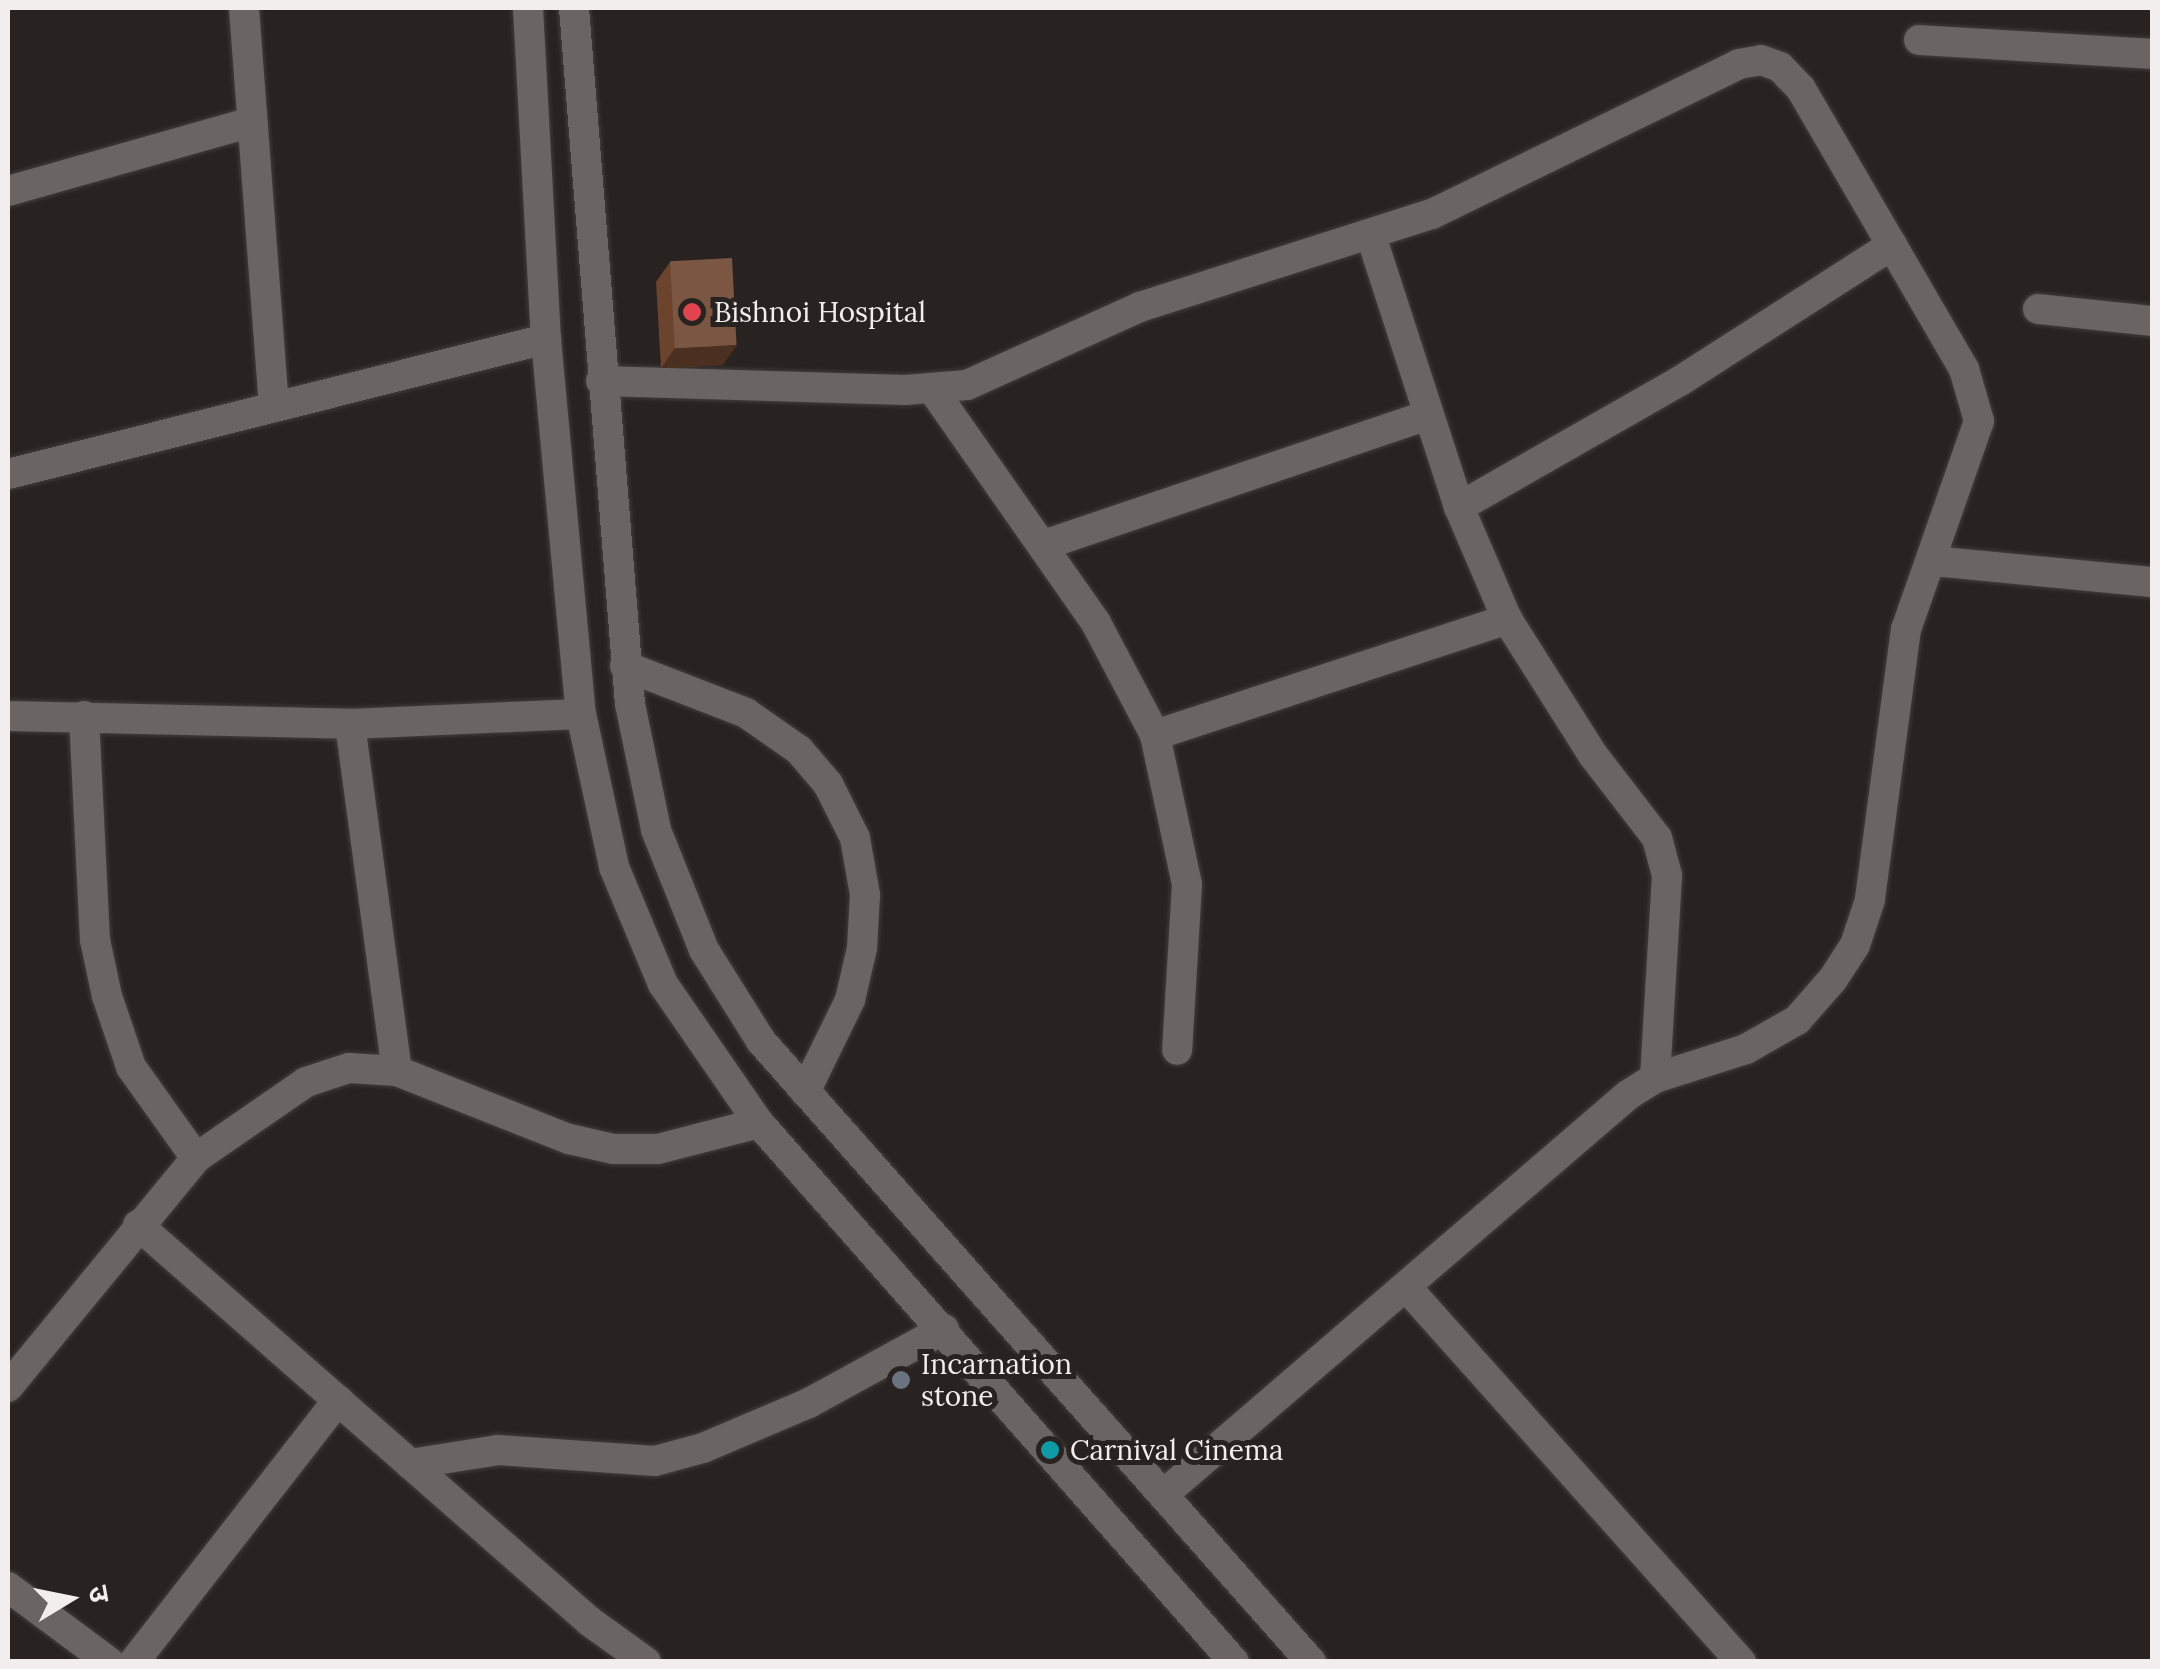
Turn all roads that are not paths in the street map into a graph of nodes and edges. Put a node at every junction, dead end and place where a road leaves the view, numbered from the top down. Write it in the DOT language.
graph roads {
  1 [pos="244,8"];
  2 [pos="528,8"];
  3 [pos="574,8"];
  4 [pos="1920,40"];
  5 [pos="2152,54"];
  6 [pos="252,122"];
  7 [pos="8,191"];
  8 [pos="1372,236"];
  9 [pos="1892,245"];
  10 [pos="2038,310"];
  11 [pos="2152,321"];
  12 [pos="546,339"];
  13 [pos="601,381"];
  14 [pos="932,390"];
  15 [pos="274,408"];
  16 [pos="1427,415"];
  17 [pos="8,474"];
  18 [pos="1459,507"];
  19 [pos="1044,545"];
  20 [pos="1932,561"];
  21 [pos="2152,582"];
  22 [pos="1507,618"];
  23 [pos="625,666"];
  24 [pos="581,714"];
  25 [pos="8,716"];
  26 [pos="84,716"];
  27 [pos="350,724"];
  28 [pos="1154,735"];
  29 [pos="1177,1050"];
  30 [pos="397,1072"];
  31 [pos="1654,1078"];
  32 [pos="805,1092"];
  33 [pos="759,1123"];
  34 [pos="196,1158"];
  35 [pos="138,1226"];
  36 [pos="1408,1289"];
  37 [pos="944,1328"];
  38 [pos="8,1387"];
  39 [pos="338,1400"];
  40 [pos="410,1464"];
  41 [pos="1165,1493"];
  42 [pos="8,1588"];
  43 [pos="109,1662"];
  44 [pos="134,1662"];
  45 [pos="646,1662"];
  46 [pos="1234,1662"];
  47 [pos="1311,1662"];
  48 [pos="1740,1662"];
  1 -- 6 [label="street"];
  2 -- 12 [label="street"];
  3 -- 13 [label="street"];
  4 -- 5 [label="street"];
  6 -- 7 [label="street"];
  6 -- 15 [label="street"];
  8 -- 9 [label="street"];
  8 -- 14 [label="street"];
  8 -- 16 [label="street"];
  9 -- 18 [label="street"];
  9 -- 20 [label="street"];
  10 -- 11 [label="street"];
  12 -- 15 [label="street"];
  12 -- 24 [label="street"];
  13 -- 14 [label="street"];
  13 -- 23 [label="street"];
  14 -- 19 [label="street"];
  15 -- 17 [label="street"];
  16 -- 18 [label="street"];
  16 -- 19 [label="street"];
  18 -- 22 [label="street"];
  19 -- 28 [label="street"];
  20 -- 21 [label="street"];
  20 -- 31 [label="street"];
  22 -- 28 [label="street"];
  22 -- 31 [label="street"];
  23 -- 32 [label="street"];
  23 -- 32 [label="street"];
  24 -- 27 [label="street"];
  24 -- 33 [label="street"];
  25 -- 26 [label="street"];
  26 -- 27 [label="street"];
  26 -- 34 [label="street"];
  27 -- 30 [label="street"];
  28 -- 29 [label="street"];
  30 -- 33 [label="street"];
  30 -- 34 [label="street"];
  31 -- 36 [label="street"];
  32 -- 41 [label="street"];
  33 -- 37 [label="street"];
  34 -- 35 [label="street"];
  35 -- 38 [label="street"];
  35 -- 39 [label="street"];
  36 -- 41 [label="street"];
  36 -- 48 [label="street"];
  37 -- 40 [label="street"];
  37 -- 46 [label="street"];
  39 -- 40 [label="street"];
  39 -- 44 [label="street"];
  40 -- 45 [label="street"];
  41 -- 47 [label="street"];
  42 -- 43 [label="street"];
}
